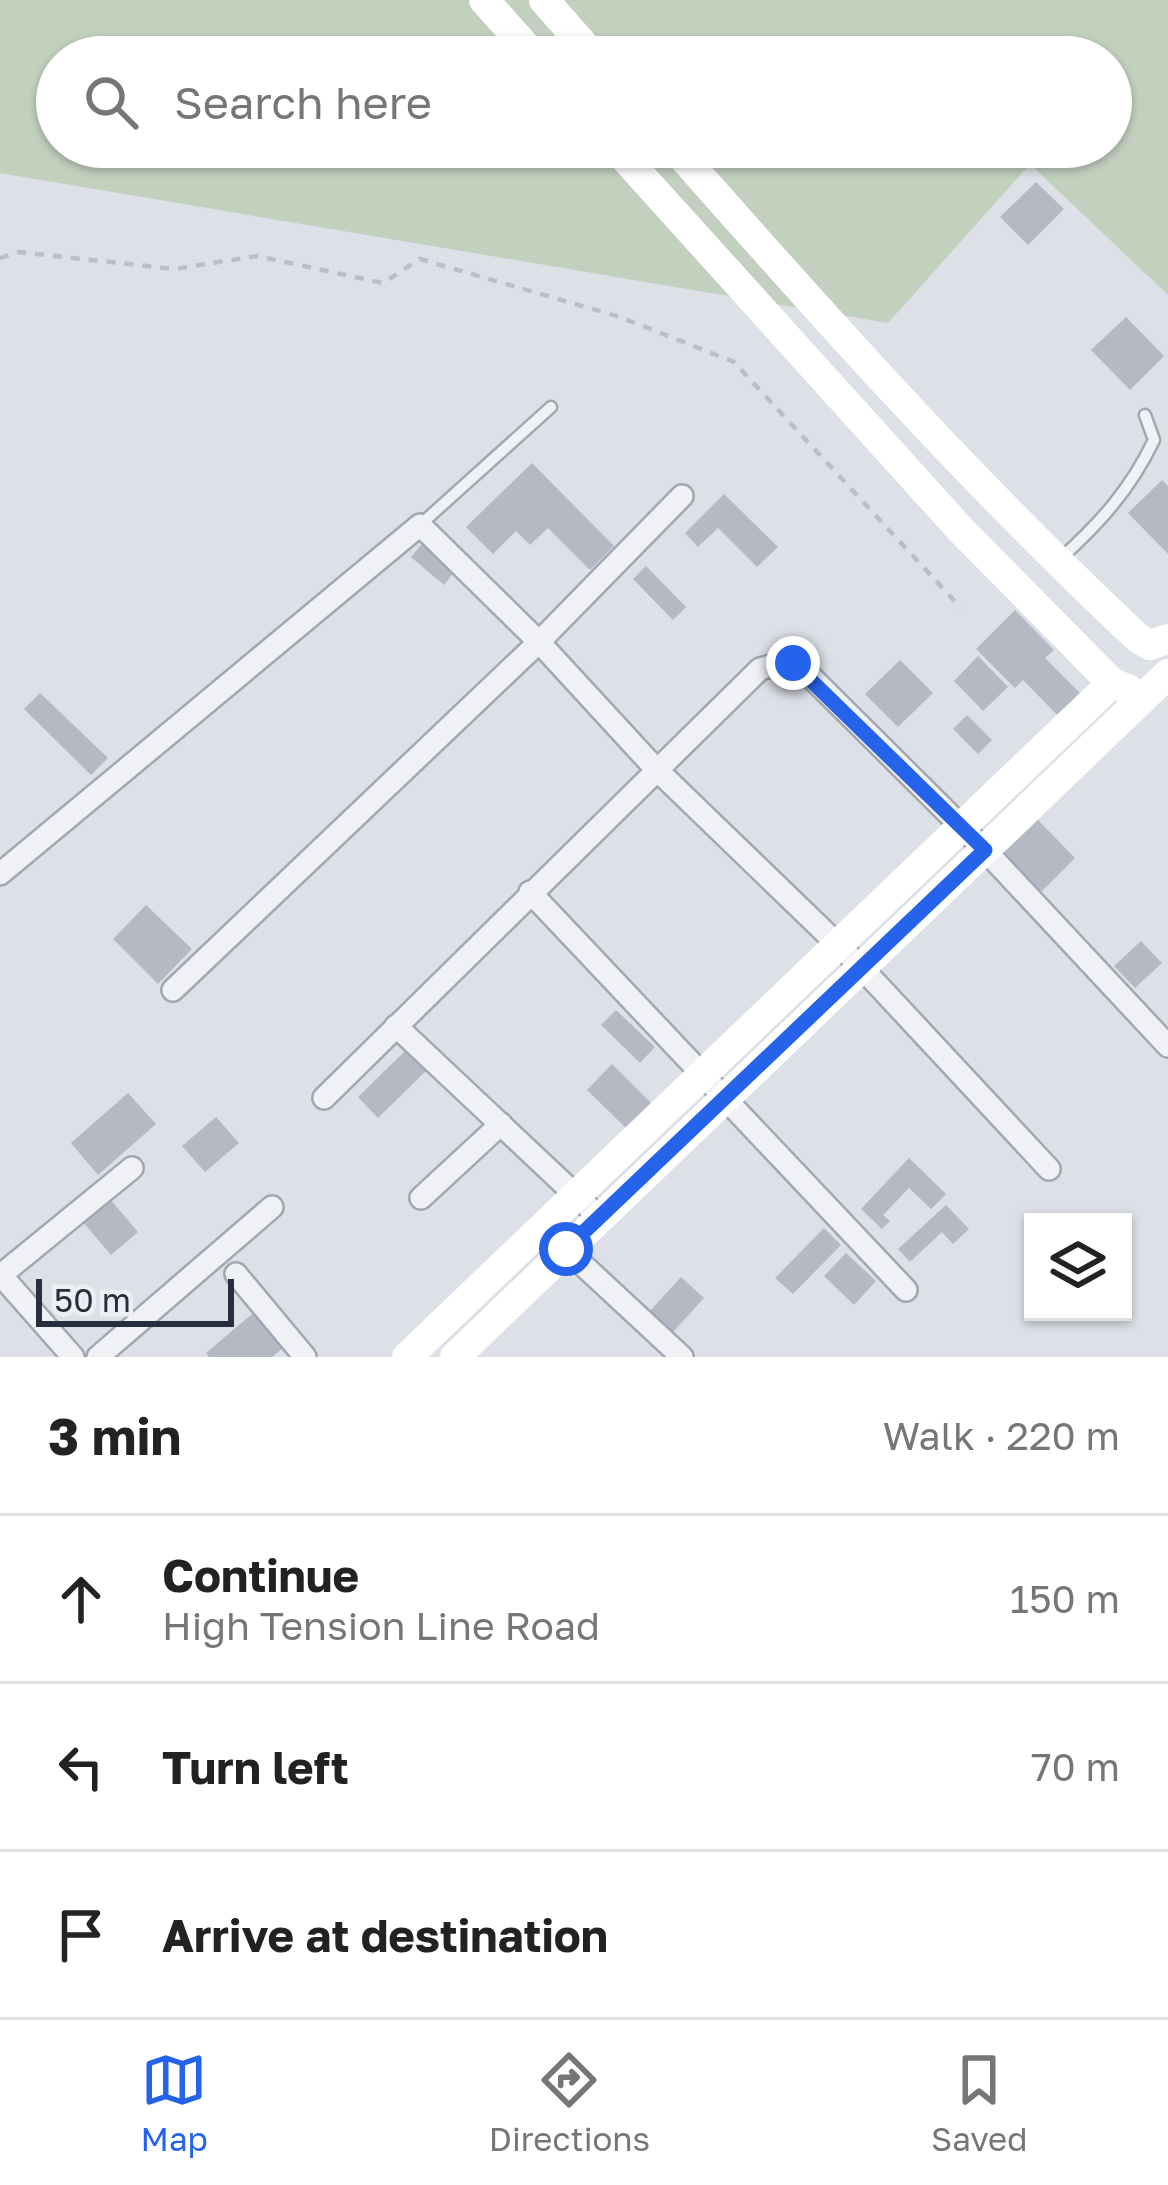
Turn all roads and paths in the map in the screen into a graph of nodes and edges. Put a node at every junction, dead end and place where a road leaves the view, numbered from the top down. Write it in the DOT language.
graph roads {
  1 [pos="484,0"];
  2 [pos="544,0"];
  3 [pos="516,36"];
  4 [pos="576,36"];
  5 [pos="634,168"];
  6 [pos="693,168"];
  7 [pos="0,258"];
  8 [pos="550,407"];
  9 [pos="1145,415"];
  10 [pos="682,496"];
  11 [pos="420,525"];
  12 [pos="1056,562"];
  13 [pos="961,608"];
  14 [pos="1168,639"];
  15 [pos="539,642"];
  16 [pos="1157,682"];
  17 [pos="1112,683"];
  18 [pos="655,768"];
  19 [pos="975,839"];
  20 [pos="0,874"];
  21 [pos="530,892"];
  22 [pos="837,943"];
  23 [pos="862,967"];
  24 [pos="173,990"];
  25 [pos="396,1026"];
  26 [pos="1168,1046"];
  27 [pos="701,1070"];
  28 [pos="725,1096"];
  29 [pos="324,1097"];
  30 [pos="501,1124"];
  31 [pos="133,1168"];
  32 [pos="1048,1169"];
  33 [pos="575,1194"];
  34 [pos="421,1198"];
  35 [pos="272,1208"];
  36 [pos="599,1217"];
  37 [pos="542,1226"];
  38 [pos="566,1249"];
  39 [pos="236,1274"];
  40 [pos="0,1275"];
  41 [pos="906,1290"];
  42 [pos="73,1357"];
  43 [pos="98,1357"];
  44 [pos="305,1357"];
  45 [pos="407,1357"];
  46 [pos="455,1357"];
  47 [pos="682,1357"];
  1 -- 3 [label="main road"];
  2 -- 4 [label="main road"];
  5 -- 17 [label="main road"];
  6 -- 12 [label="main road"];
  7 -- 13 [label="path"];
  8 -- 11 [label="lane"];
  9 -- 12 [label="lane"];
  10 -- 15 [label="street"];
  11 -- 15 [label="street"];
  11 -- 20 [label="street"];
  12 -- 14 [label="main road"];
  15 -- 18 [label="street"];
  15 -- 24 [label="street"];
  16 -- 17 [label="main road"];
  16 -- 19 [label="main road"];
  17 -- 19 [label="main road"];
  18 -- 19 [label="street"];
  18 -- 21 [label="street"];
  18 -- 22 [label="street"];
  19 -- 22 [label="main road"];
  19 -- 23 [label="main road"];
  19 -- 26 [label="street"];
  21 -- 25 [label="street"];
  21 -- 27 [label="street"];
  22 -- 23 [label="street"];
  22 -- 27 [label="main road"];
  23 -- 28 [label="main road"];
  23 -- 32 [label="street"];
  25 -- 29 [label="street"];
  25 -- 30 [label="street"];
  27 -- 28 [label="street"];
  27 -- 33 [label="main road"];
  28 -- 36 [label="main road"];
  28 -- 41 [label="street"];
  30 -- 33 [label="street"];
  30 -- 34 [label="street"];
  31 -- 40 [label="street"];
  33 -- 36 [label="street"];
  33 -- 37 [label="main road"];
  35 -- 43 [label="street"];
  36 -- 38 [label="main road"];
  37 -- 38 [label="street"];
  37 -- 45 [label="main road"];
  38 -- 46 [label="main road"];
  38 -- 47 [label="street"];
  39 -- 44 [label="street"];
  40 -- 42 [label="street"];
}
